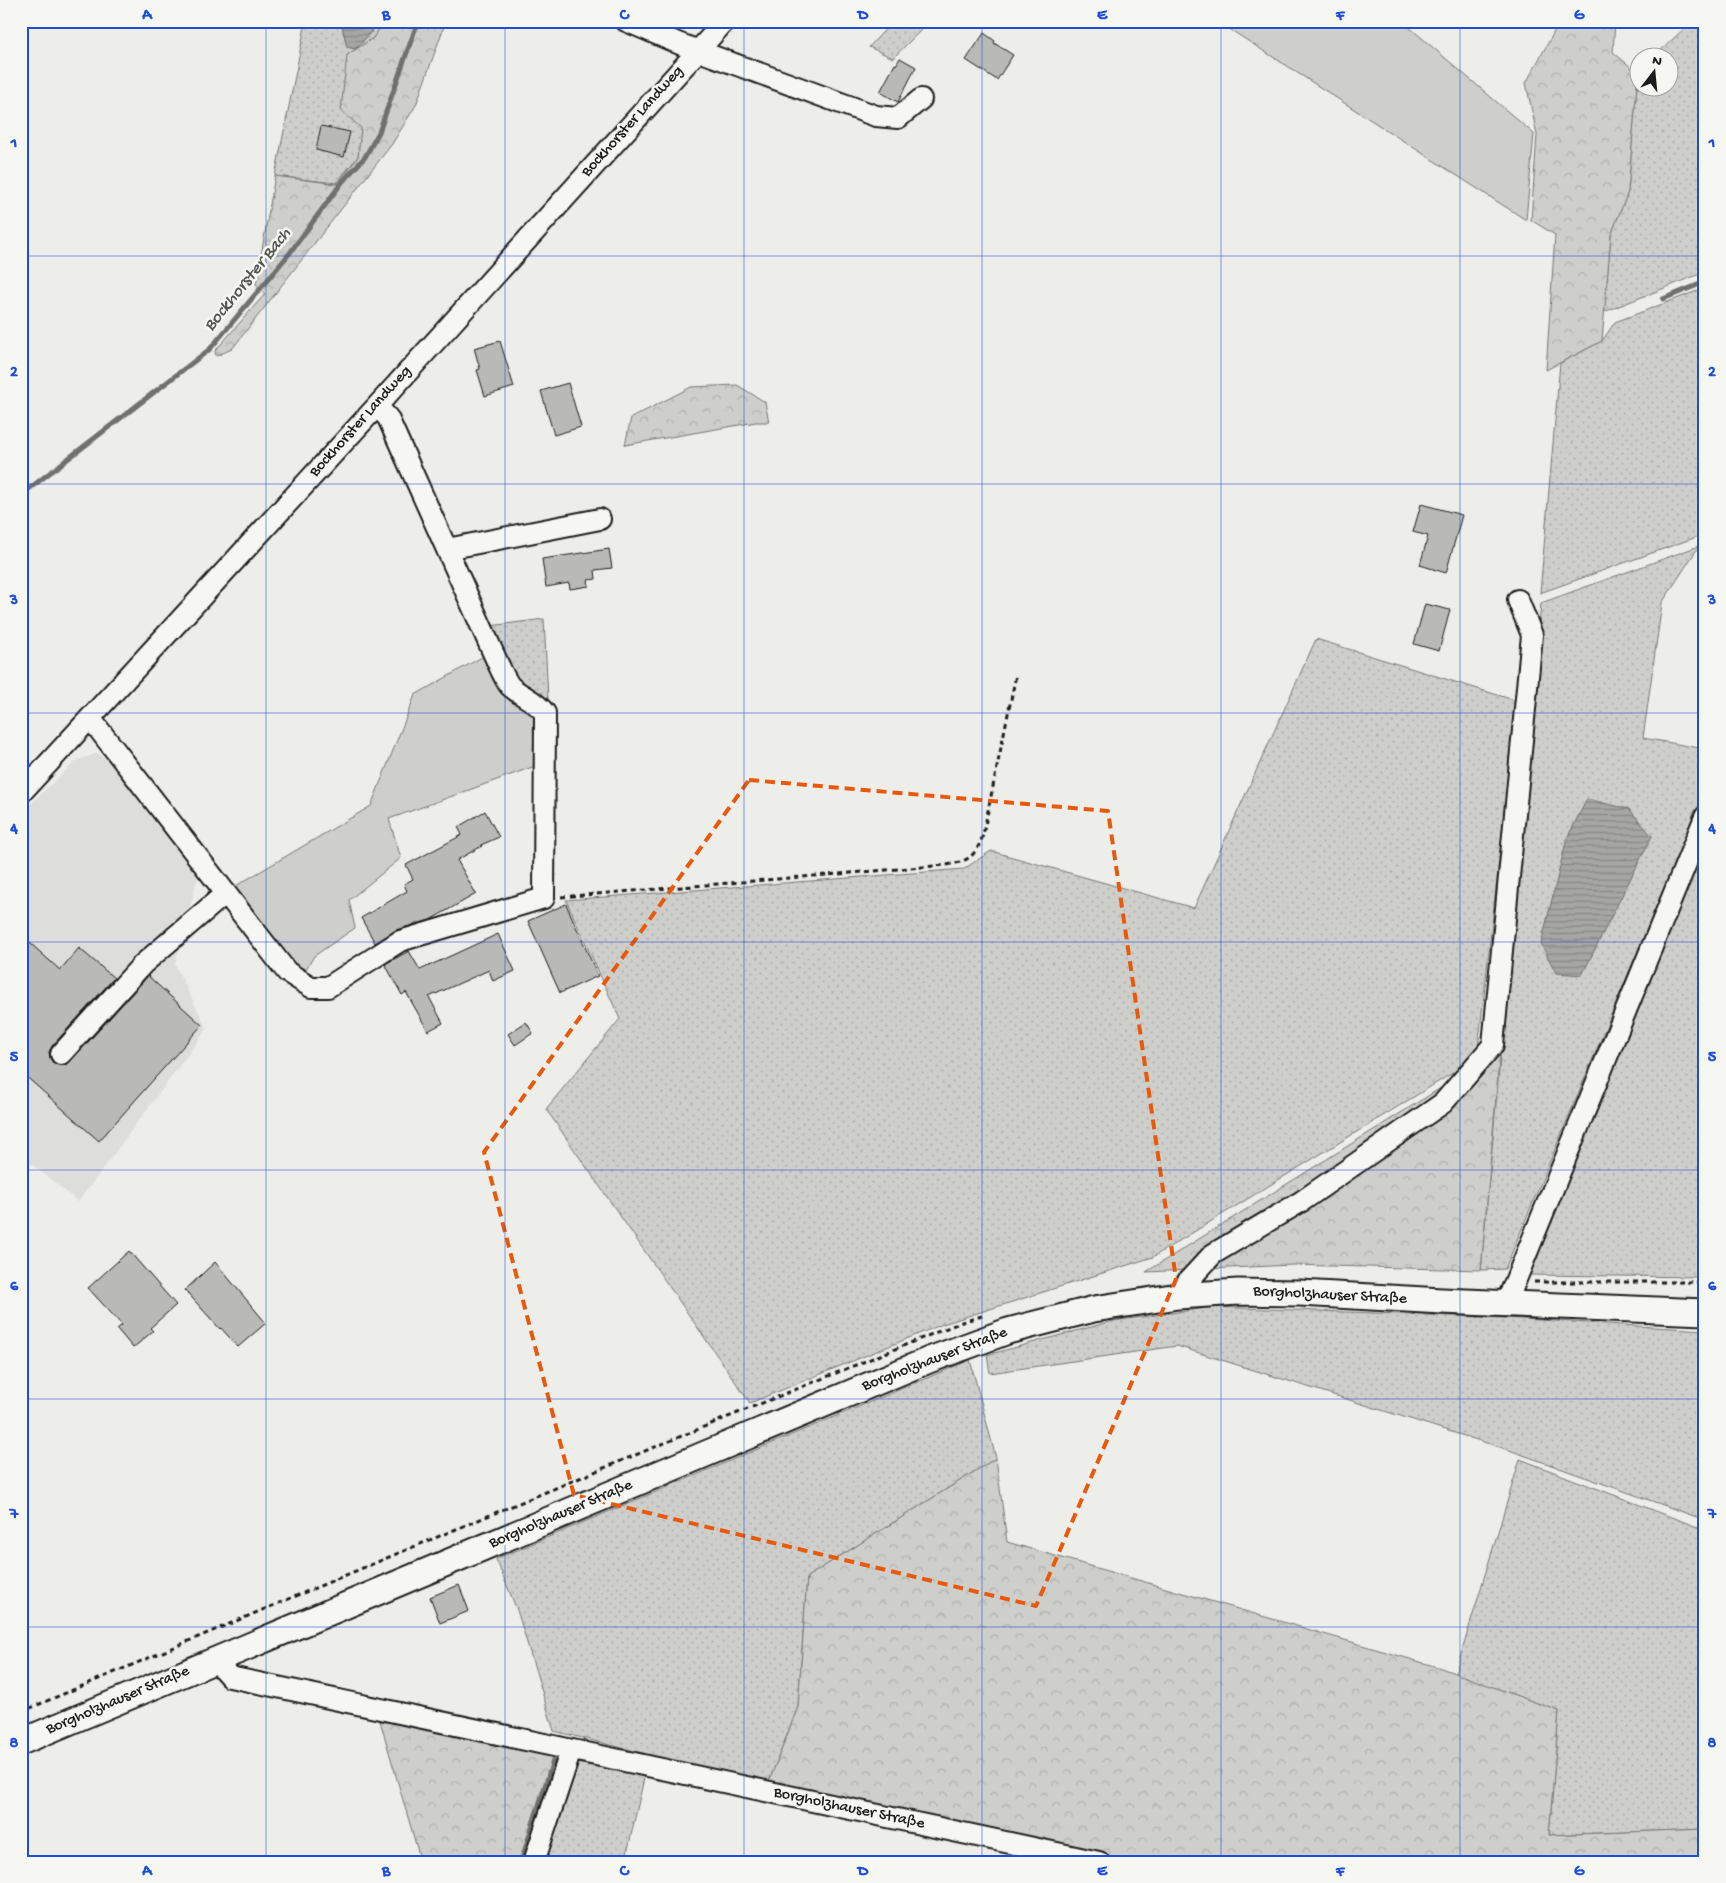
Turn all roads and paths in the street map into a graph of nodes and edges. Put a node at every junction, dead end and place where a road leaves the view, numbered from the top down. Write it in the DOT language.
graph roads {
  1 [pos="626,21"];
  2 [pos="725,21"];
  3 [pos="699,50"];
  4 [pos="921,99"];
  5 [pos="377,406"];
  6 [pos="600,519"];
  7 [pos="447,549"];
  8 [pos="1518,600"];
  9 [pos="1016,675"];
  10 [pos="90,718"];
  11 [pos="21,793"];
  12 [pos="1705,817"];
  13 [pos="226,893"];
  14 [pos="544,898"];
  15 [pos="61,1054"];
  16 [pos="1178,1296"];
  17 [pos="1506,1304"];
  18 [pos="1705,1312"];
  19 [pos="215,1660"];
  20 [pos="21,1742"];
  21 [pos="570,1750"];
  22 [pos="534,1862"];
  23 [pos="1099,1862"];
  1 -- 3 [label="street, Bockhorster Landweg"];
  2 -- 3 [label="street, Bockhorster Landweg"];
  3 -- 4 [label="street"];
  3 -- 5 [label="street, Bockhorster Landweg"];
  5 -- 7 [label="street"];
  5 -- 10 [label="street, Bockhorster Landweg"];
  6 -- 7 [label="street"];
  7 -- 14 [label="street"];
  8 -- 16 [label="street"];
  9 -- 14 [label="path"];
  10 -- 11 [label="street, Bockhorster Landweg"];
  10 -- 13 [label="street"];
  12 -- 17 [label="street"];
  13 -- 14 [label="street"];
  13 -- 15 [label="street"];
  16 -- 17 [label="main road, Borgholzhauser Straße"];
  16 -- 19 [label="main road, Borgholzhauser Straße"];
  17 -- 18 [label="main road, Borgholzhauser Straße"];
  19 -- 20 [label="main road, Borgholzhauser Straße"];
  19 -- 21 [label="street, Borgholzhauser Straße"];
  21 -- 22 [label="street"];
  21 -- 23 [label="street, Borgholzhauser Straße"];
}
